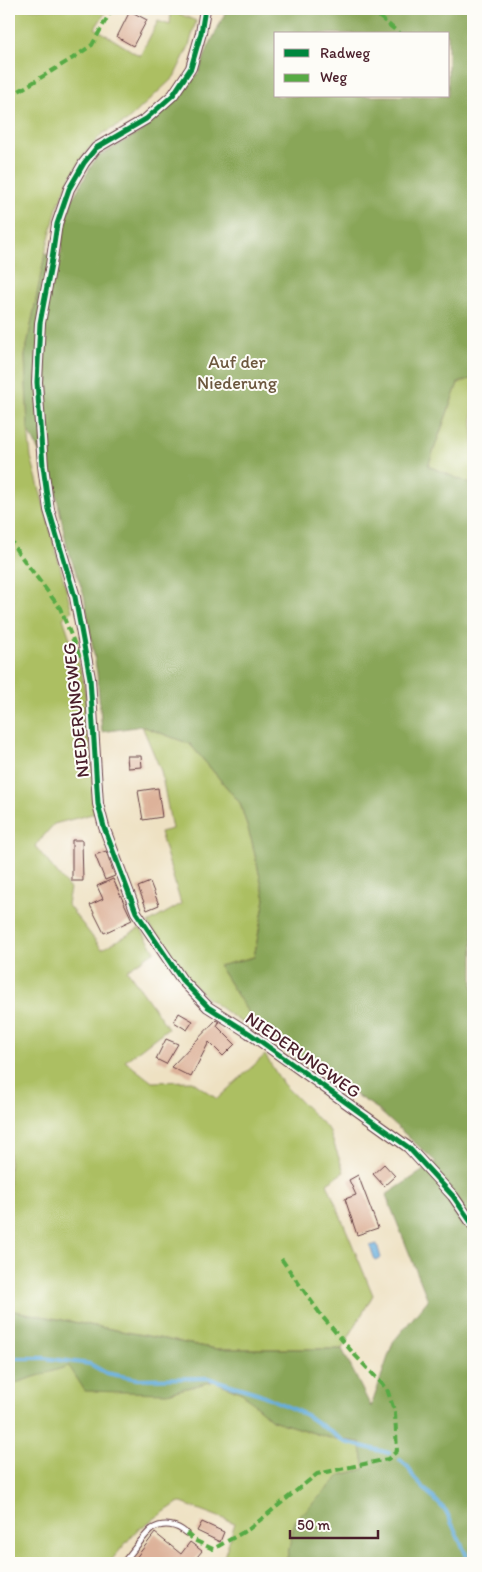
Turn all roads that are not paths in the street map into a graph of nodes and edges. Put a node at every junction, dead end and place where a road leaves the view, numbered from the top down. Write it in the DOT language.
graph roads {
  1 [pos="205,9"];
  2 [pos="473,1225"];
  3 [pos="186,1533"];
  4 [pos="123,1563"];
  1 -- 2 [label="street, NIEDERUNGWEG"];
  3 -- 4 [label="lane"];
}
